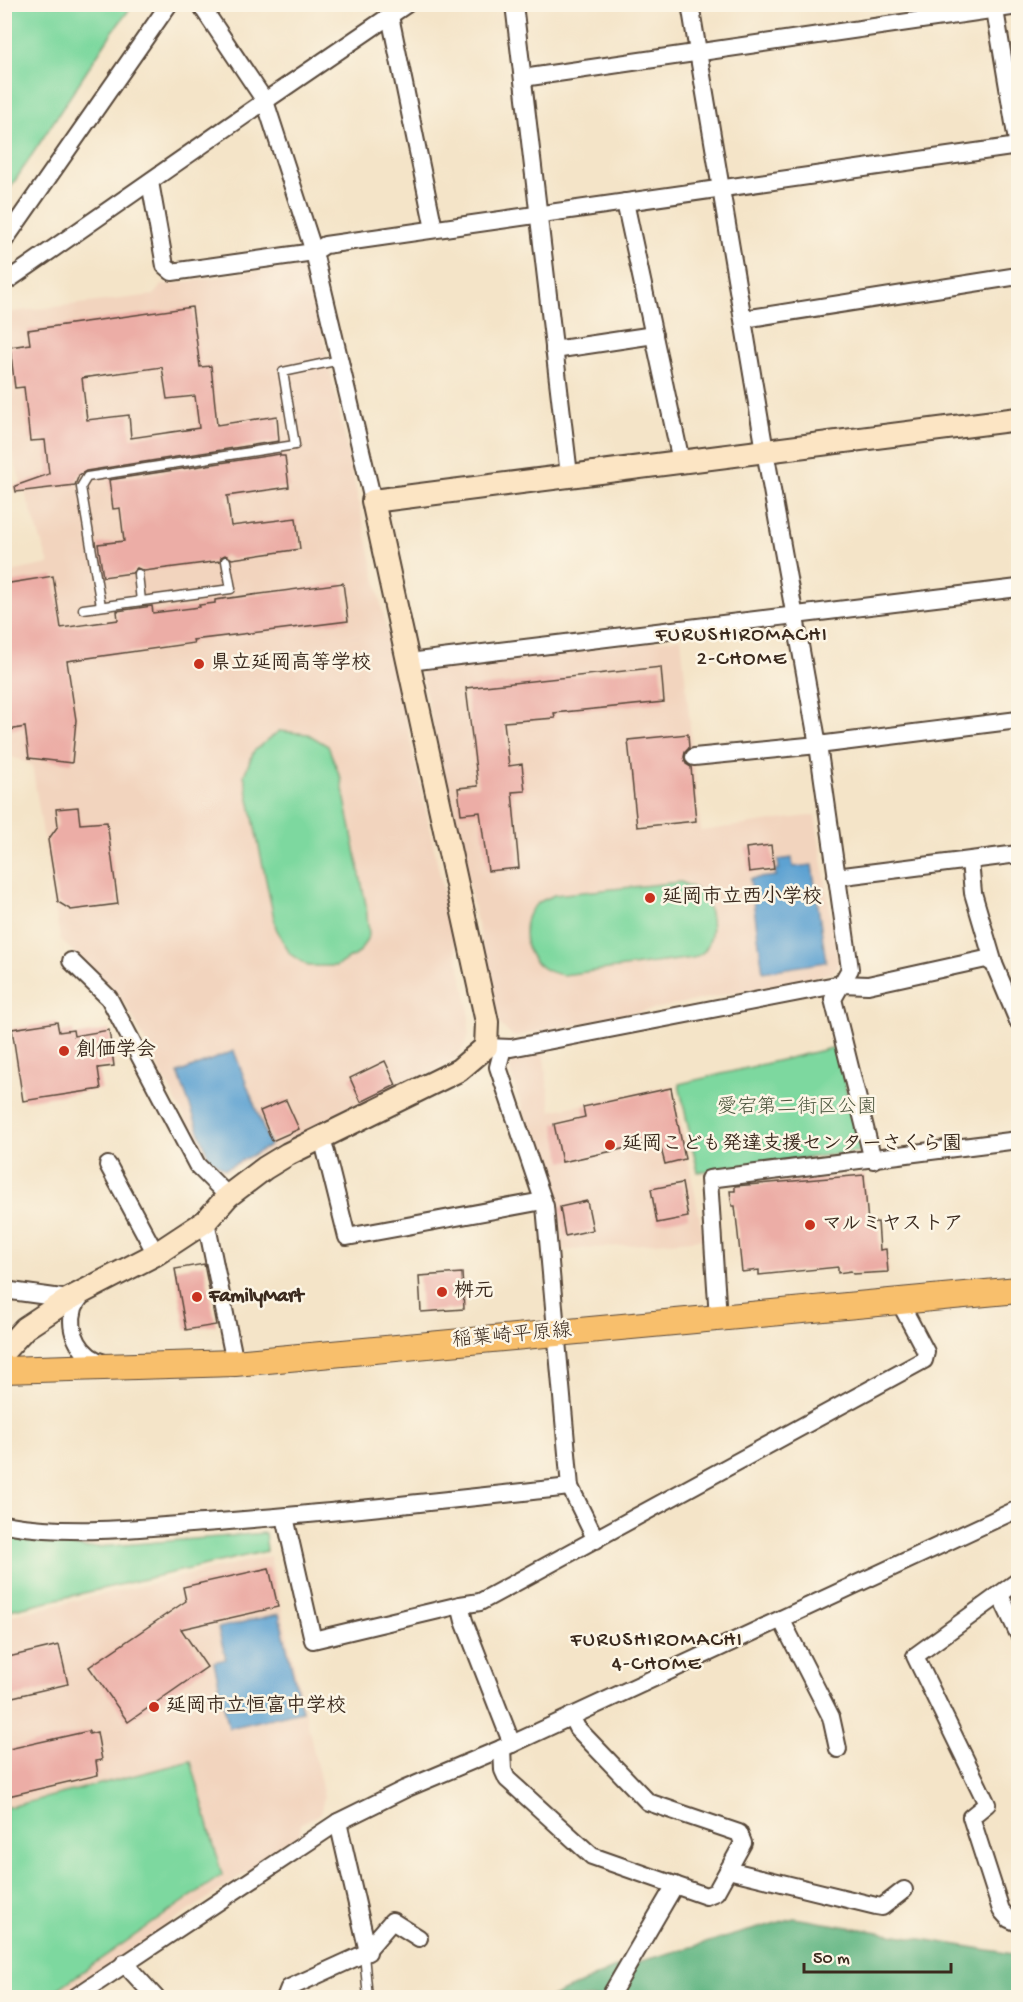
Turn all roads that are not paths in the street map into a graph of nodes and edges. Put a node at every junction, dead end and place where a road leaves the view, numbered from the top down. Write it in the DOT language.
graph roads {
  1 [pos="169,4"];
  2 [pos="200,4"];
  3 [pos="407,4"];
  4 [pos="514,4"];
  5 [pos="690,4"];
  6 [pos="1018,6"];
  7 [pos="995,7"];
  8 [pos="390,16"];
  9 [pos="699,54"];
  10 [pos="523,78"];
  11 [pos="265,101"];
  12 [pos="1018,146"];
  13 [pos="150,182"];
  14 [pos="722,188"];
  15 [pos="625,202"];
  16 [pos="537,215"];
  17 [pos="434,229"];
  18 [pos="4,241"];
  19 [pos="314,252"];
  20 [pos="1018,276"];
  21 [pos="4,283"];
  22 [pos="744,319"];
  23 [pos="654,335"];
  24 [pos="554,350"];
  25 [pos="340,360"];
  26 [pos="1018,419"];
  27 [pos="765,451"];
  28 [pos="681,461"];
  29 [pos="569,475"];
  30 [pos="373,501"];
  31 [pos="226,561"];
  32 [pos="138,574"];
  33 [pos="1018,588"];
  34 [pos="141,601"];
  35 [pos="100,606"];
  36 [pos="83,609"];
  37 [pos="795,615"];
  38 [pos="409,662"];
  39 [pos="1018,720"];
  40 [pos="818,745"];
  41 [pos="694,758"];
  42 [pos="1018,854"];
  43 [pos="970,861"];
  44 [pos="836,877"];
  45 [pos="71,961"];
  46 [pos="994,964"];
  47 [pos="841,984"];
  48 [pos="1018,1021"];
  49 [pos="494,1048"];
  50 [pos="322,1137"];
  51 [pos="1018,1140"];
  52 [pos="873,1160"];
  53 [pos="108,1165"];
  54 [pos="228,1197"];
  55 [pos="543,1201"];
  56 [pos="206,1221"];
  57 [pos="156,1254"];
  58 [pos="4,1290"];
  59 [pos="1018,1290"];
  60 [pos="77,1295"];
  61 [pos="899,1301"];
  62 [pos="718,1317"];
  63 [pos="556,1333"];
  64 [pos="4,1351"];
  65 [pos="235,1363"];
  66 [pos="124,1367"];
  67 [pos="4,1370"];
  68 [pos="570,1487"];
  69 [pos="1018,1509"];
  70 [pos="285,1516"];
  71 [pos="4,1524"];
  72 [pos="596,1540"];
  73 [pos="1018,1581"];
  74 [pos="1000,1595"];
  75 [pos="459,1605"];
  76 [pos="781,1619"];
  77 [pos="1018,1633"];
  78 [pos="571,1716"];
  79 [pos="507,1746"];
  80 [pos="838,1749"];
  81 [pos="338,1822"];
  82 [pos="728,1870"];
  83 [pos="675,1885"];
  84 [pos="904,1890"];
  85 [pos="1018,1923"];
  86 [pos="419,1938"];
  87 [pos="366,1951"];
  88 [pos="124,1964"];
  89 [pos="74,1998"];
  90 [pos="156,1998"];
  91 [pos="285,1998"];
  92 [pos="368,1998"];
  93 [pos="609,1998"];
  1 -- 18 [label="street"];
  2 -- 11 [label="street"];
  3 -- 8 [label="street"];
  4 -- 10 [label="street"];
  5 -- 9 [label="street"];
  6 -- 7 [label="street"];
  7 -- 9 [label="street"];
  7 -- 12 [label="street"];
  8 -- 11 [label="street"];
  8 -- 17 [label="street"];
  9 -- 10 [label="street"];
  9 -- 14 [label="street"];
  10 -- 16 [label="street"];
  11 -- 13 [label="street"];
  11 -- 19 [label="street"];
  12 -- 14 [label="street"];
  13 -- 19 [label="street"];
  13 -- 21 [label="street"];
  14 -- 15 [label="street"];
  14 -- 22 [label="street"];
  15 -- 16 [label="street"];
  15 -- 23 [label="street"];
  16 -- 17 [label="street"];
  16 -- 24 [label="street"];
  17 -- 19 [label="street"];
  19 -- 25 [label="street"];
  20 -- 22 [label="street"];
  22 -- 27 [label="street"];
  23 -- 24 [label="street"];
  23 -- 28 [label="street"];
  24 -- 29 [label="street"];
  25 -- 30 [label="street"];
  25 -- 35 [label="lane"];
  26 -- 27 [label="street"];
  27 -- 28 [label="street"];
  27 -- 37 [label="street"];
  28 -- 29 [label="street"];
  29 -- 30 [label="street"];
  30 -- 38 [label="street"];
  31 -- 34 [label="lane"];
  32 -- 34 [label="lane"];
  33 -- 37 [label="street"];
  34 -- 35 [label="lane"];
  35 -- 36 [label="lane"];
  37 -- 38 [label="street"];
  37 -- 40 [label="street"];
  38 -- 49 [label="street"];
  39 -- 40 [label="street"];
  40 -- 41 [label="street"];
  40 -- 44 [label="street"];
  42 -- 43 [label="street"];
  43 -- 44 [label="street"];
  43 -- 46 [label="street"];
  44 -- 47 [label="street"];
  45 -- 54 [label="street"];
  46 -- 47 [label="street"];
  46 -- 48 [label="street"];
  47 -- 49 [label="street"];
  47 -- 52 [label="street"];
  49 -- 50 [label="street"];
  49 -- 55 [label="street"];
  50 -- 54 [label="street"];
  50 -- 55 [label="street"];
  51 -- 52 [label="street"];
  52 -- 62 [label="street"];
  53 -- 57 [label="street"];
  54 -- 56 [label="street"];
  55 -- 63 [label="street"];
  56 -- 57 [label="street"];
  56 -- 65 [label="street"];
  57 -- 60 [label="street"];
  58 -- 60 [label="street"];
  59 -- 61 [label="main road, 稲葉崎平原線"];
  60 -- 64 [label="street"];
  60 -- 66 [label="street"];
  61 -- 62 [label="main road, 稲葉崎平原線"];
  61 -- 72 [label="street"];
  62 -- 63 [label="main road, 稲葉崎平原線"];
  63 -- 65 [label="main road, 稲葉崎平原線"];
  63 -- 68 [label="street"];
  65 -- 66 [label="main road, 稲葉崎平原線"];
  66 -- 67 [label="main road, 稲葉崎平原線"];
  68 -- 70 [label="street"];
  68 -- 72 [label="street"];
  69 -- 76 [label="street"];
  70 -- 71 [label="street"];
  70 -- 75 [label="street"];
  72 -- 75 [label="street"];
  73 -- 74 [label="street"];
  74 -- 77 [label="street"];
  74 -- 85 [label="street"];
  75 -- 79 [label="street"];
  76 -- 78 [label="street"];
  76 -- 80 [label="street"];
  78 -- 79 [label="street"];
  78 -- 82 [label="street"];
  79 -- 81 [label="street"];
  79 -- 83 [label="street"];
  81 -- 87 [label="street"];
  81 -- 88 [label="street"];
  82 -- 83 [label="street"];
  82 -- 84 [label="street"];
  83 -- 93 [label="street"];
  86 -- 87 [label="street"];
  87 -- 91 [label="street"];
  87 -- 92 [label="lane"];
  88 -- 89 [label="street"];
  88 -- 90 [label="street"];
}
